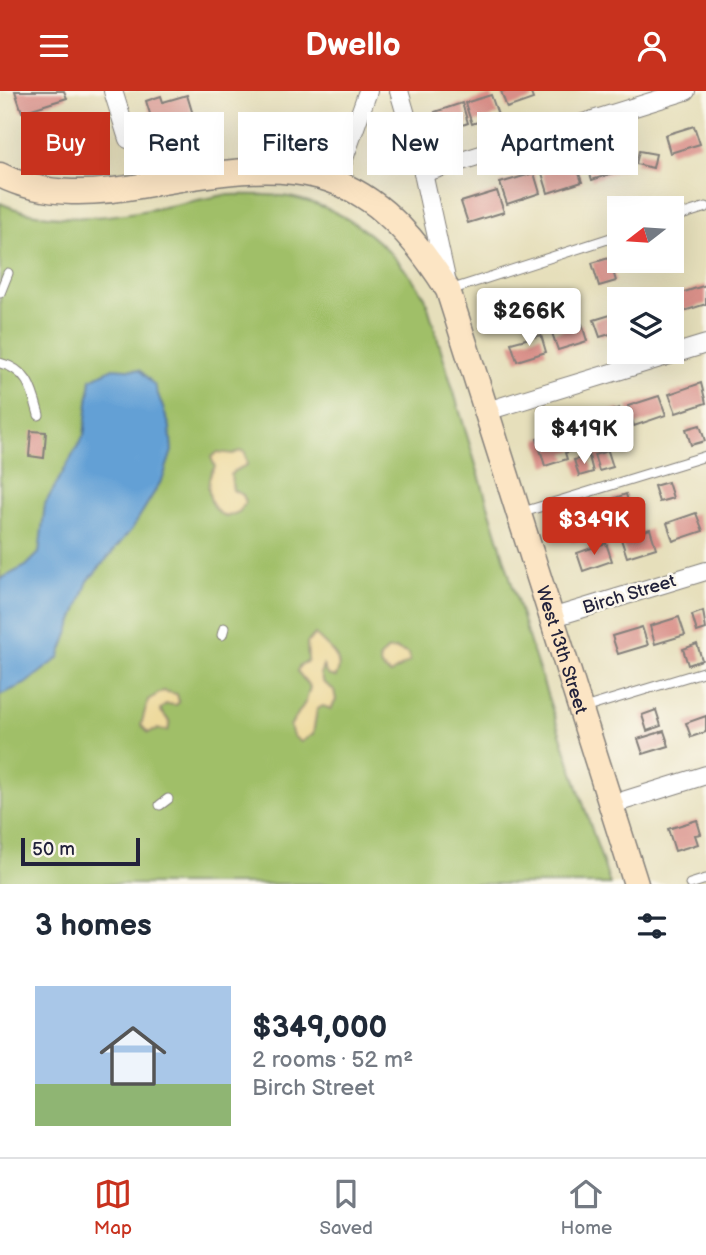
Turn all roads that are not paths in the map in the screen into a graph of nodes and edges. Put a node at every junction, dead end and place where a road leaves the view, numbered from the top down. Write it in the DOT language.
graph roads {
  1 [pos="113,91"];
  2 [pos="368,91"];
  3 [pos="399,91"];
  4 [pos="681,92"];
  5 [pos="405,112"];
  6 [pos="124,126"];
  7 [pos="463,160"];
  8 [pos="423,175"];
  9 [pos="0,176"];
  10 [pos="336,181"];
  11 [pos="706,207"];
  12 [pos="684,214"];
  13 [pos="607,239"];
  14 [pos="8,274"];
  15 [pos="448,290"];
  16 [pos="0,293"];
  17 [pos="706,344"];
  18 [pos="0,363"];
  19 [pos="487,411"];
  20 [pos="39,415"];
  21 [pos="706,456"];
  22 [pos="518,514"];
  23 [pos="706,571"];
  24 [pos="551,618"];
  25 [pos="706,671"];
  26 [pos="579,709"];
  27 [pos="706,775"];
  28 [pos="610,805"];
  29 [pos="706,879"];
  30 [pos="636,884"];
  31 [pos="690,884"];
  1 -- 6 [label="street"];
  2 -- 10 [label="street"];
  3 -- 5 [label="street, West 13th Street"];
  4 -- 7 [label="street"];
  8 -- 15 [label="street, West 13th Street"];
  9 -- 10 [label="main road"];
  10 -- 15 [label="main road"];
  11 -- 12 [label="lane"];
  13 -- 15 [label="lane"];
  14 -- 16 [label="lane"];
  15 -- 19 [label="main road, West 13th Street"];
  17 -- 19 [label="street"];
  18 -- 20 [label="lane"];
  19 -- 22 [label="main road, West 13th Street"];
  21 -- 22 [label="lane"];
  22 -- 24 [label="main road, West 13th Street"];
  23 -- 24 [label="street, Birch Street"];
  24 -- 26 [label="main road, West 13th Street"];
  25 -- 26 [label="lane"];
  26 -- 28 [label="main road, West 13th Street"];
  27 -- 28 [label="street"];
  28 -- 30 [label="main road, West 13th Street"];
  29 -- 31 [label="lane"];
}
